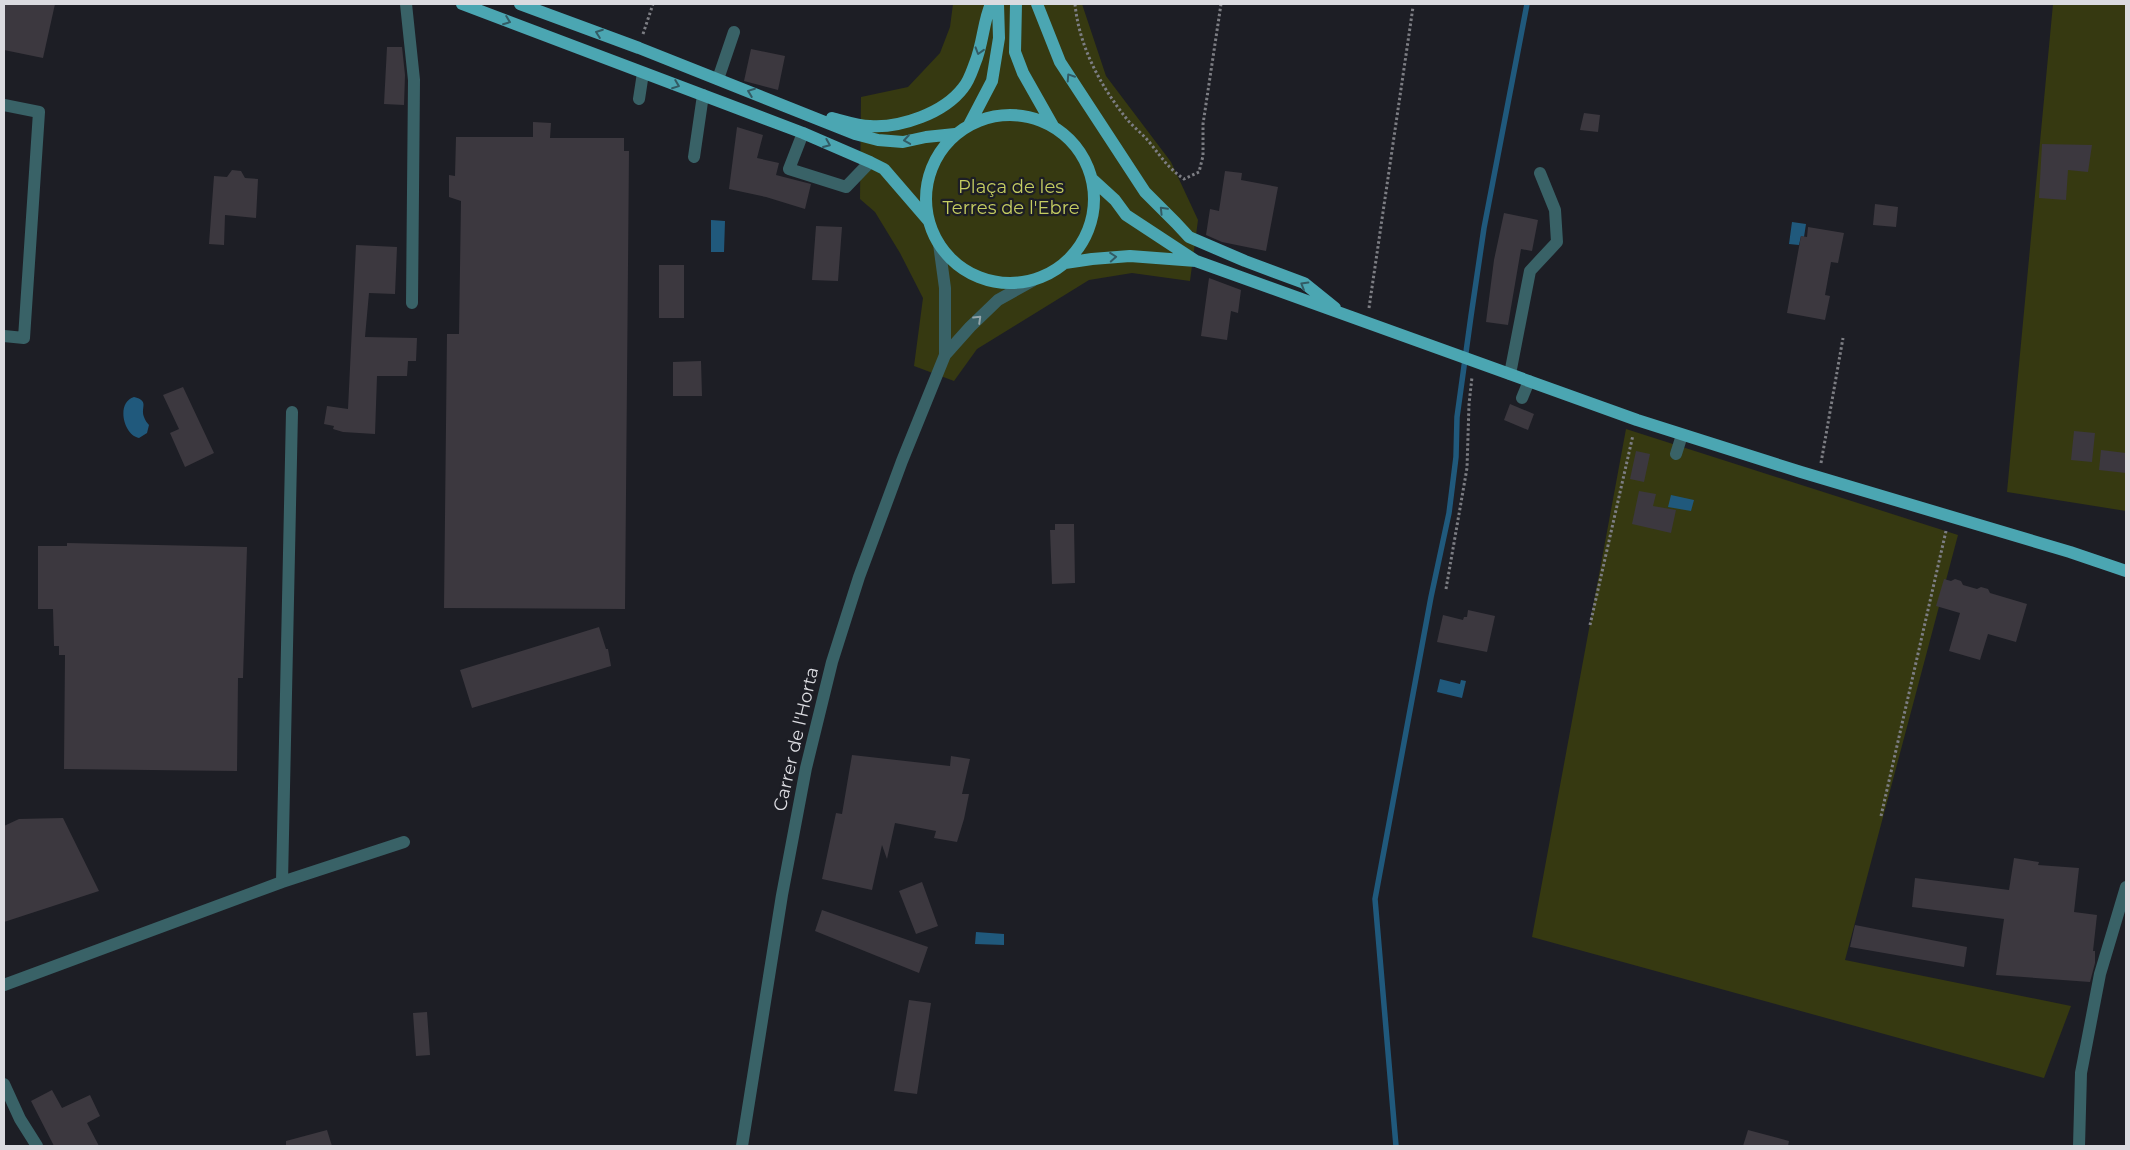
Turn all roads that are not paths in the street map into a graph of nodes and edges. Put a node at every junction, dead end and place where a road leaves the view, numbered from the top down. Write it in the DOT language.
graph roads {
  1 [pos="406,4"];
  2 [pos="462,4"];
  3 [pos="520,4"];
  4 [pos="991,4"];
  5 [pos="998,4"];
  6 [pos="1016,4"];
  7 [pos="1037,4"];
  8 [pos="734,32"];
  9 [pos="643,73"];
  10 [pos="718,80"];
  11 [pos="703,95"];
  12 [pos="639,99"];
  13 [pos="4,105"];
  14 [pos="796,110"];
  15 [pos="969,125"];
  16 [pos="1053,126"];
  17 [pos="803,133"];
  18 [pos="955,134"];
  19 [pos="694,157"];
  20 [pos="870,162"];
  21 [pos="1540,173"];
  22 [pos="1092,179"];
  23 [pos="929,222"];
  24 [pos="939,244"];
  25 [pos="1196,261"];
  26 [pos="1065,263"];
  27 [pos="1032,281"];
  28 [pos="412,302"];
  29 [pos="1343,314"];
  30 [pos="4,336"];
  31 [pos="945,356"];
  32 [pos="1510,374"];
  33 [pos="1529,381"];
  34 [pos="1522,398"];
  35 [pos="292,412"];
  36 [pos="1682,435"];
  37 [pos="1676,454"];
  38 [pos="2126,571"];
  39 [pos="404,842"];
  40 [pos="282,882"];
  41 [pos="2126,887"];
  42 [pos="4,985"];
  43 [pos="4,1084"];
  44 [pos="37,1146"];
  45 [pos="742,1146"];
  46 [pos="2079,1146"];
  1 -- 28 [label="street"];
  2 -- 9 [label="main road, one-way"];
  10 -- 3 [label="main road, one-way"];
  4 -- 14 [label="main road, one-way"];
  5 -- 15 [label="main road"];
  6 -- 16 [label="main road"];
  29 -- 7 [label="main road, one-way"];
  8 -- 10 [label="street"];
  9 -- 11 [label="main road, one-way"];
  9 -- 12 [label="street"];
  14 -- 10 [label="main road, one-way"];
  11 -- 17 [label="main road"];
  11 -- 19 [label="street"];
  13 -- 30 [label="street"];
  18 -- 14 [label="main road, one-way"];
  15 -- 16 [label="main road"];
  15 -- 18 [label="main road"];
  16 -- 22 [label="main road"];
  17 -- 20 [label="main road, one-way"];
  17 -- 20 [label="street"];
  18 -- 23 [label="main road"];
  20 -- 23 [label="main road"];
  21 -- 32 [label="street"];
  22 -- 25 [label="main road"];
  22 -- 26 [label="main road"];
  23 -- 24 [label="main road"];
  24 -- 27 [label="main road"];
  24 -- 31 [label="street"];
  26 -- 25 [label="main road, one-way"];
  25 -- 29 [label="main road"];
  26 -- 27 [label="main road"];
  31 -- 27 [label="street, one-way"];
  29 -- 32 [label="main road"];
  31 -- 45 [label="street, Carrer de l'Horta"];
  32 -- 33 [label="main road"];
  33 -- 34 [label="street"];
  33 -- 36 [label="main road"];
  35 -- 40 [label="street"];
  36 -- 37 [label="street"];
  36 -- 38 [label="main road"];
  39 -- 40 [label="street"];
  40 -- 42 [label="street"];
  41 -- 46 [label="street"];
  43 -- 44 [label="street"];
}
